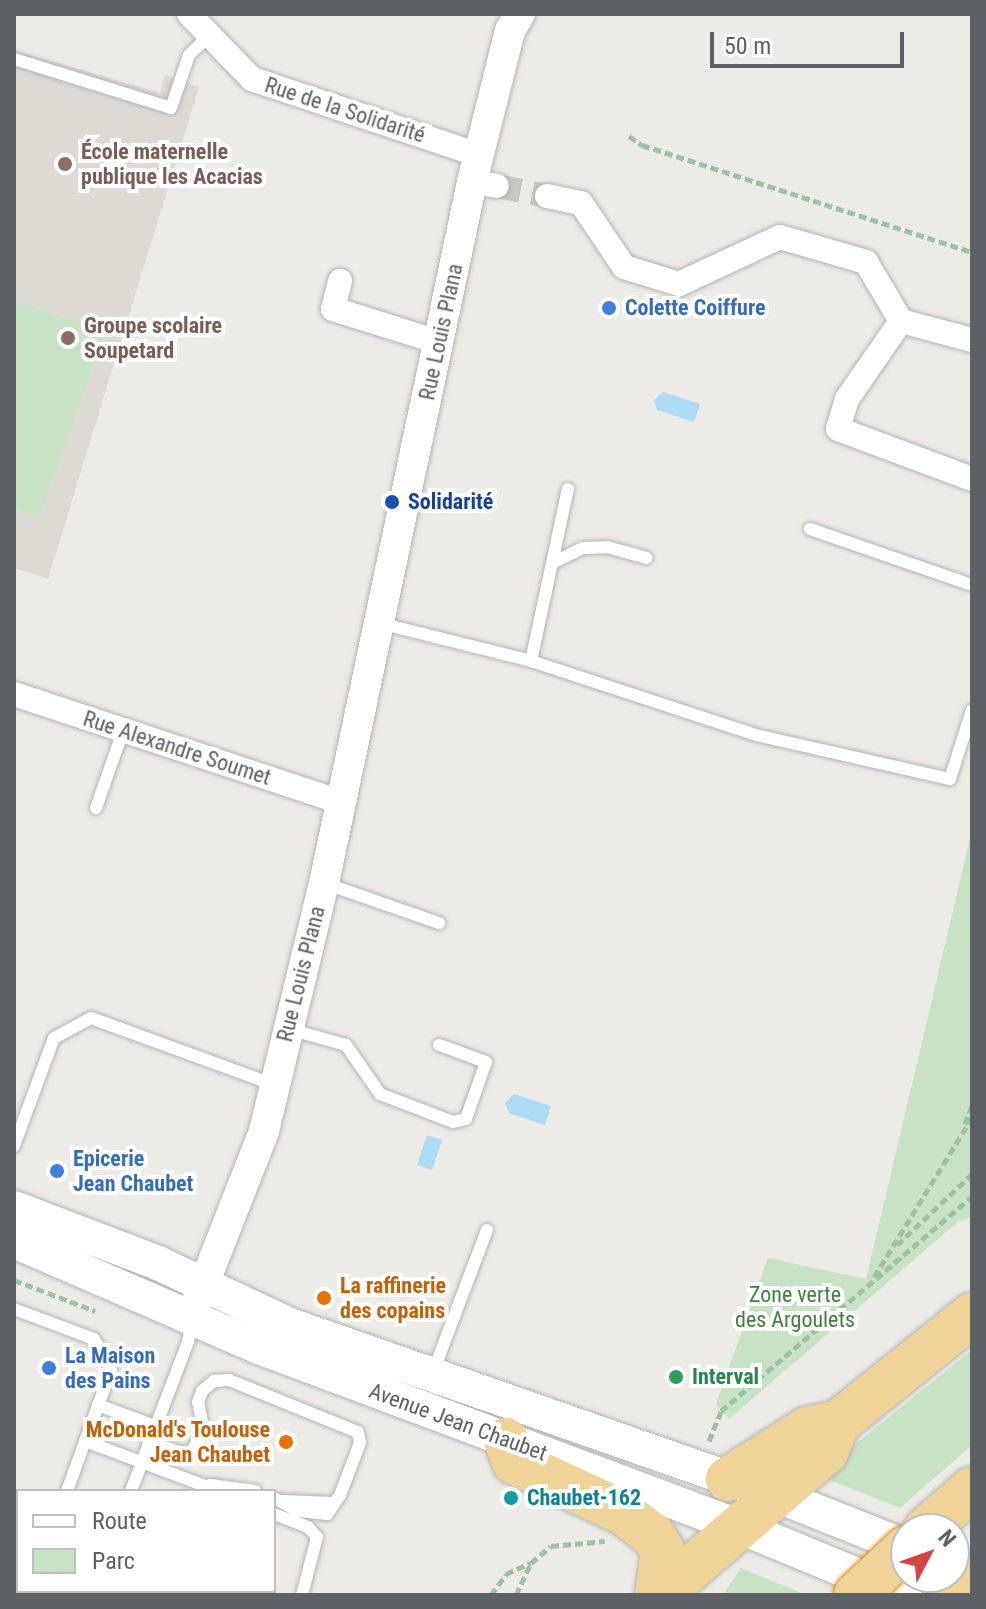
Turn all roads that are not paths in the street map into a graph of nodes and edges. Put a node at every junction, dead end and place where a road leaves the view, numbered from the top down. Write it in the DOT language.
graph roads {
  1 [pos="189,14"];
  2 [pos="520,14"];
  3 [pos="211,34"];
  4 [pos="14,59"];
  5 [pos="483,174"];
  6 [pos="547,196"];
  7 [pos="340,281"];
  8 [pos="901,321"];
  9 [pos="972,340"];
  10 [pos="438,342"];
  11 [pos="972,479"];
  12 [pos="568,489"];
  13 [pos="810,529"];
  14 [pos="647,558"];
  15 [pos="552,563"];
  16 [pos="972,585"];
  17 [pos="379,623"];
  18 [pos="531,661"];
  19 [pos="14,694"];
  20 [pos="972,710"];
  21 [pos="123,731"];
  22 [pos="340,802"];
  23 [pos="96,808"];
  24 [pos="324,883"];
  25 [pos="439,923"];
  26 [pos="288,1029"];
  27 [pos="439,1045"];
  28 [pos="275,1085"];
  29 [pos="14,1146"];
  30 [pos="14,1208"];
  31 [pos="487,1230"];
  32 [pos="14,1241"];
  33 [pos="202,1284"];
  34 [pos="14,1309"];
  35 [pos="972,1315"];
  36 [pos="192,1316"];
  37 [pos="432,1375"];
  38 [pos="98,1405"];
  39 [pos="839,1422"];
  40 [pos="155,1426"];
  41 [pos="506,1440"];
  42 [pos="85,1441"];
  43 [pos="148,1442"];
  44 [pos="141,1462"];
  45 [pos="717,1464"];
  46 [pos="213,1488"];
  47 [pos="68,1489"];
  48 [pos="132,1489"];
  49 [pos="972,1489"];
  50 [pos="773,1494"];
  51 [pos="279,1499"];
  52 [pos="944,1513"];
  53 [pos="276,1515"];
  54 [pos="743,1528"];
  55 [pos="890,1529"];
  56 [pos="890,1563"];
  57 [pos="972,1575"];
  58 [pos="302,1595"];
  59 [pos="659,1595"];
  60 [pos="856,1595"];
  61 [pos="905,1595"];
  62 [pos="949,1595"];
  1 -- 3 [label="street, Rue de la Solidarité"];
  2 -- 5 [label="street, Rue Louis Plana"];
  3 -- 4 [label="lane"];
  3 -- 5 [label="street, Rue de la Solidarité"];
  5 -- 10 [label="street, Rue Louis Plana"];
  6 -- 8 [label="street"];
  7 -- 10 [label="street"];
  8 -- 9 [label="street"];
  8 -- 11 [label="street"];
  10 -- 17 [label="street, Rue Louis Plana"];
  12 -- 15 [label="lane"];
  13 -- 16 [label="lane"];
  14 -- 15 [label="lane"];
  15 -- 18 [label="lane"];
  17 -- 18 [label="lane"];
  17 -- 22 [label="street, Rue Louis Plana"];
  18 -- 20 [label="lane"];
  19 -- 21 [label="street, Rue Alexandre Soumet"];
  21 -- 22 [label="street, Rue Alexandre Soumet"];
  21 -- 23 [label="lane"];
  22 -- 24 [label="street, Rue Louis Plana"];
  24 -- 25 [label="lane"];
  24 -- 26 [label="street, Rue Louis Plana"];
  26 -- 27 [label="lane"];
  26 -- 28 [label="street, Rue Louis Plana"];
  28 -- 29 [label="lane"];
  28 -- 33 [label="street, Rue Louis Plana"];
  30 -- 33 [label="main road, Avenue Jean Chaubet"];
  31 -- 37 [label="lane"];
  32 -- 36 [label="main road, Avenue Jean Chaubet"];
  33 -- 36 [label="street, Rue Louis Plana"];
  33 -- 37 [label="main road, Avenue Jean Chaubet"];
  34 -- 38 [label="lane"];
  35 -- 39 [label="highway"];
  36 -- 40 [label="lane"];
  36 -- 41 [label="main road, Avenue Jean Chaubet"];
  37 -- 45 [label="main road, Avenue Jean Chaubet"];
  38 -- 40 [label="lane"];
  38 -- 42 [label="lane"];
  39 -- 45 [label="highway"];
  39 -- 50 [label="highway"];
  40 -- 43 [label="lane"];
  41 -- 54 [label="main road, Avenue Jean Chaubet"];
  41 -- 59 [label="highway"];
  42 -- 44 [label="lane"];
  42 -- 47 [label="lane"];
  43 -- 44 [label="lane"];
  43 -- 51 [label="lane"];
  44 -- 46 [label="lane"];
  44 -- 48 [label="lane"];
  45 -- 50 [label="main road, Avenue Jean Chaubet"];
  49 -- 52 [label="highway"];
  50 -- 54 [label="highway"];
  50 -- 55 [label="main road, Avenue Jean Chaubet"];
  53 -- 58 [label="lane"];
  54 -- 59 [label="highway"];
  54 -- 61 [label="main road, Avenue Jean Chaubet"];
  56 -- 60 [label="highway, bridge"];
  57 -- 62 [label="highway"];
}
